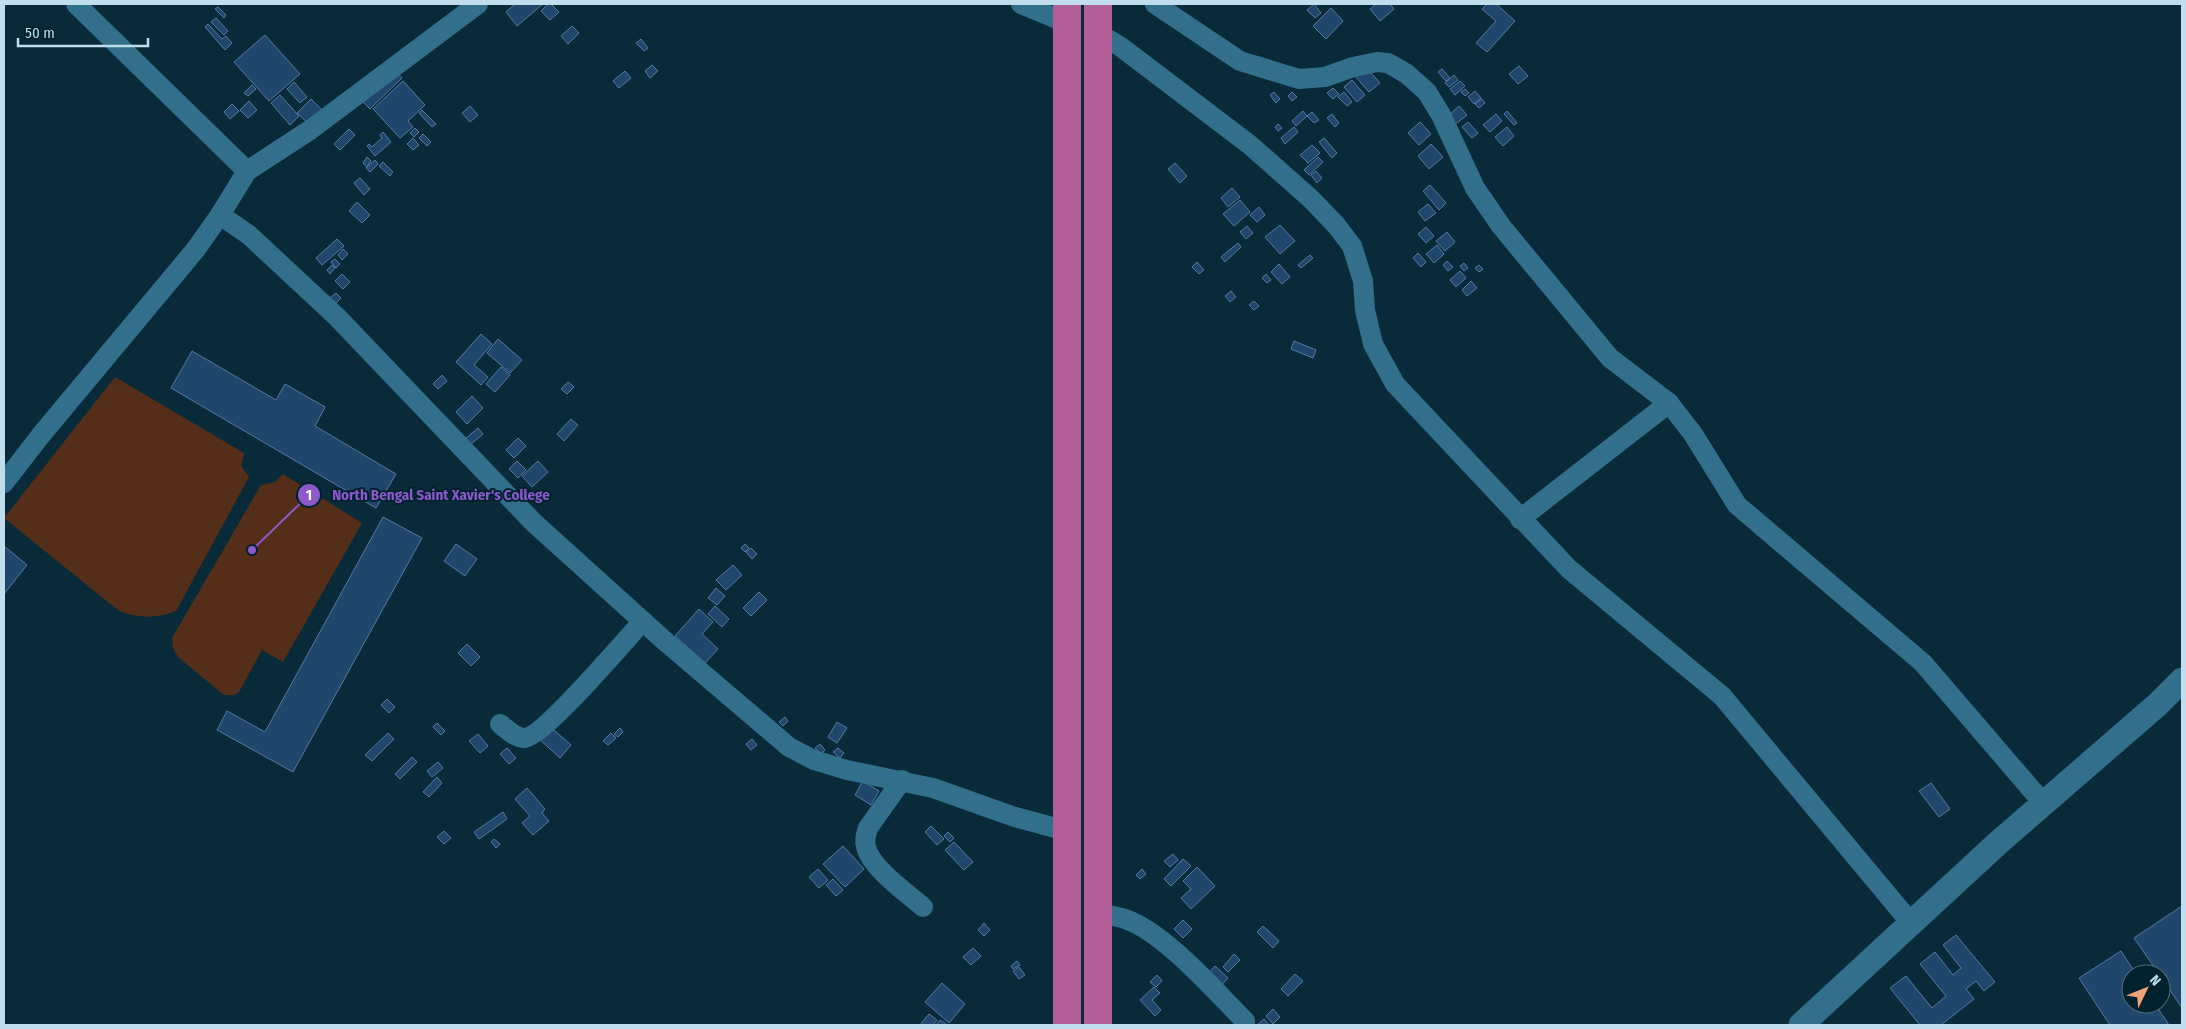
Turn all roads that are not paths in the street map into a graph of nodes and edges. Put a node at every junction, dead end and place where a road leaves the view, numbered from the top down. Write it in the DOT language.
graph roads {
  1 [pos="76,4"];
  2 [pos="478,4"];
  3 [pos="1021,4"];
  4 [pos="1098,4"];
  5 [pos="1155,4"];
  6 [pos="1067,13"];
  7 [pos="1098,33"];
  8 [pos="246,171"];
  9 [pos="220,215"];
  10 [pos="1669,403"];
  11 [pos="4,483"];
  12 [pos="1520,519"];
  13 [pos="643,620"];
  14 [pos="2182,680"];
  15 [pos="500,724"];
  16 [pos="902,780"];
  17 [pos="2044,804"];
  18 [pos="1067,831"];
  19 [pos="923,907"];
  20 [pos="1099,913"];
  21 [pos="1911,923"];
  22 [pos="1067,1025"];
  23 [pos="1098,1025"];
  24 [pos="1245,1025"];
  25 [pos="1801,1025"];
  1 -- 8 [label="street"];
  2 -- 8 [label="street"];
  3 -- 6 [label="street"];
  4 -- 7 [label="highway"];
  5 -- 10 [label="street"];
  6 -- 18 [label="highway"];
  7 -- 12 [label="street"];
  7 -- 20 [label="highway"];
  8 -- 9 [label="street"];
  9 -- 11 [label="street"];
  9 -- 13 [label="street"];
  10 -- 12 [label="street"];
  10 -- 17 [label="street"];
  12 -- 21 [label="street"];
  13 -- 15 [label="street"];
  13 -- 16 [label="street"];
  14 -- 17 [label="street"];
  16 -- 18 [label="street"];
  16 -- 19 [label="street"];
  17 -- 21 [label="street"];
  18 -- 22 [label="highway"];
  20 -- 23 [label="highway"];
  20 -- 24 [label="street"];
  21 -- 25 [label="street"];
}
